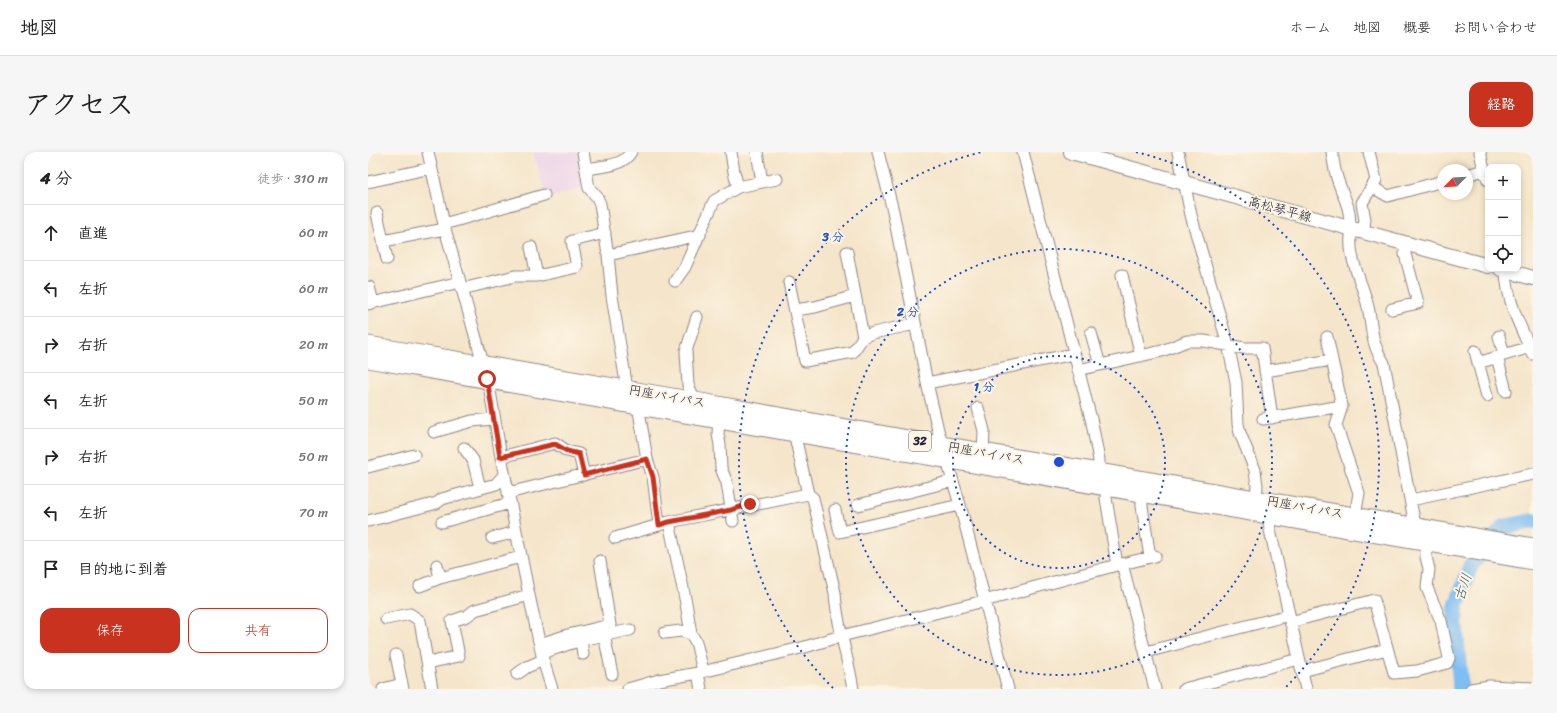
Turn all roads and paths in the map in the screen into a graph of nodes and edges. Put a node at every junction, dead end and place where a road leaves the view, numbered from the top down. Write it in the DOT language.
graph roads {
  1 [pos="428,152"];
  2 [pos="583,152"];
  3 [pos="631,152"];
  4 [pos="731,152"];
  5 [pos="757,152"];
  6 [pos="878,152"];
  7 [pos="1023,152"];
  8 [pos="1071,152"];
  9 [pos="1178,152"];
  10 [pos="1332,152"];
  11 [pos="1480,152"];
  12 [pos="1373,153"];
  13 [pos="431,168"];
  14 [pos="586,169"];
  15 [pos="1485,171"];
  16 [pos="1473,175"];
  17 [pos="1485,175"];
  18 [pos="777,179"];
  19 [pos="368,182"];
  20 [pos="762,182"];
  21 [pos="1184,183"];
  22 [pos="1437,183"];
  23 [pos="738,187"];
  24 [pos="1372,188"];
  25 [pos="544,195"];
  26 [pos="377,213"];
  27 [pos="444,226"];
  28 [pos="1355,229"];
  29 [pos="605,233"];
  30 [pos="700,235"];
  31 [pos="383,241"];
  32 [pos="1405,243"];
  33 [pos="532,247"];
  34 [pos="847,252"];
  35 [pos="608,255"];
  36 [pos="387,259"];
  37 [pos="1485,265"];
  38 [pos="1505,272"];
  39 [pos="1511,272"];
  40 [pos="1122,275"];
  41 [pos="537,276"];
  42 [pos="1533,278"];
  43 [pos="675,281"];
  44 [pos="789,282"];
  45 [pos="461,285"];
  46 [pos="369,287"];
  47 [pos="855,296"];
  48 [pos="370,303"];
  49 [pos="795,310"];
  50 [pos="1392,310"];
  51 [pos="697,317"];
  52 [pos="916,324"];
  53 [pos="1092,333"];
  54 [pos="1499,336"];
  55 [pos="863,337"];
  56 [pos="1327,337"];
  57 [pos="368,345"];
  58 [pos="1228,346"];
  59 [pos="1475,351"];
  60 [pos="1531,351"];
  61 [pos="1074,354"];
  62 [pos="1141,356"];
  63 [pos="1501,356"];
  64 [pos="368,359"];
  65 [pos="1332,360"];
  66 [pos="1478,363"];
  67 [pos="1100,365"];
  68 [pos="1078,370"];
  69 [pos="1265,371"];
  70 [pos="485,372"];
  71 [pos="927,383"];
  72 [pos="627,389"];
  73 [pos="1506,391"];
  74 [pos="1486,396"];
  75 [pos="694,400"];
  76 [pos="638,405"];
  77 [pos="1342,406"];
  78 [pos="978,408"];
  79 [pos="494,419"];
  80 [pos="719,419"];
  81 [pos="434,432"];
  82 [pos="794,432"];
  83 [pos="464,448"];
  84 [pos="944,452"];
  85 [pos="983,452"];
  86 [pos="414,455"];
  87 [pos="500,457"];
  88 [pos="647,459"];
  89 [pos="368,467"];
  90 [pos="1098,472"];
  91 [pos="1533,474"];
  92 [pos="504,475"];
  93 [pos="584,475"];
  94 [pos="952,481"];
  95 [pos="1107,487"];
  96 [pos="480,488"];
  97 [pos="1142,493"];
  98 [pos="808,494"];
  99 [pos="509,498"];
  100 [pos="1256,499"];
  101 [pos="1411,500"];
  102 [pos="858,505"];
  103 [pos="960,505"];
  104 [pos="835,510"];
  105 [pos="732,515"];
  106 [pos="1268,515"];
  107 [pos="1355,516"];
  108 [pos="368,521"];
  109 [pos="442,522"];
  110 [pos="664,523"];
  111 [pos="516,532"];
  112 [pos="1422,537"];
  113 [pos="492,538"];
  114 [pos="615,538"];
  115 [pos="1533,547"];
  116 [pos="1498,548"];
  117 [pos="521,557"];
  118 [pos="600,560"];
  119 [pos="1533,561"];
  120 [pos="437,565"];
  121 [pos="1119,565"];
  122 [pos="440,578"];
  123 [pos="420,586"];
  124 [pos="529,595"];
  125 [pos="984,601"];
  126 [pos="386,619"];
  127 [pos="1290,619"];
  128 [pos="630,630"];
  129 [pos="665,633"];
  130 [pos="690,634"];
  131 [pos="604,635"];
  132 [pos="841,636"];
  133 [pos="581,640"];
  134 [pos="1387,648"];
  135 [pos="542,652"];
  136 [pos="1146,652"];
  137 [pos="584,654"];
  138 [pos="396,655"];
  139 [pos="1299,659"];
  140 [pos="428,664"];
  141 [pos="1302,671"];
  142 [pos="700,672"];
  143 [pos="517,674"];
  144 [pos="612,674"];
  145 [pos="402,686"];
  146 [pos="1533,688"];
  147 [pos="383,689"];
  148 [pos="432,689"];
  149 [pos="552,689"];
  150 [pos="628,689"];
  151 [pos="701,689"];
  152 [pos="853,689"];
  153 [pos="1008,689"];
  154 [pos="1155,689"];
  155 [pos="1184,689"];
  156 [pos="1306,689"];
  157 [pos="1471,689"];
  1 -- 13 [label="street"];
  2 -- 14 [label="street"];
  3 -- 14 [label="street"];
  4 -- 23 [label="street"];
  5 -- 20 [label="street"];
  6 -- 52 [label="street"];
  7 -- 61 [label="street"];
  8 -- 21 [label="main road, 高松琴平線"];
  9 -- 21 [label="street"];
  10 -- 28 [label="street"];
  11 -- 15 [label="street"];
  12 -- 24 [label="street"];
  13 -- 19 [label="street"];
  13 -- 27 [label="street"];
  14 -- 29 [label="street"];
  16 -- 17 [label="street"];
  18 -- 20 [label="street"];
  20 -- 23 [label="street"];
  21 -- 28 [label="main road, 高松琴平線"];
  21 -- 58 [label="street"];
  22 -- 24 [label="street"];
  23 -- 30 [label="street"];
  24 -- 28 [label="street"];
  25 -- 27 [label="street"];
  26 -- 31 [label="street"];
  27 -- 31 [label="street"];
  27 -- 45 [label="street"];
  28 -- 32 [label="main road, 高松琴平線"];
  28 -- 101 [label="street"];
  29 -- 35 [label="street"];
  29 -- 41 [label="street"];
  30 -- 35 [label="street"];
  30 -- 43 [label="street"];
  31 -- 36 [label="street"];
  32 -- 37 [label="main road, 高松琴平線"];
  32 -- 50 [label="street"];
  33 -- 41 [label="street"];
  34 -- 47 [label="street"];
  35 -- 72 [label="street"];
  38 -- 60 [label="street"];
  39 -- 42 [label="main road"];
  40 -- 62 [label="street"];
  41 -- 45 [label="street"];
  44 -- 49 [label="street"];
  45 -- 48 [label="street"];
  45 -- 70 [label="street"];
  46 -- 48 [label="street"];
  47 -- 49 [label="street"];
  47 -- 55 [label="street"];
  49 -- 55 [label="street"];
  51 -- 75 [label="street"];
  52 -- 55 [label="street"];
  52 -- 71 [label="street"];
  53 -- 67 [label="street"];
  54 -- 63 [label="street"];
  56 -- 65 [label="street"];
  57 -- 70 [label="highway, 円座バイパス / 32"];
  58 -- 62 [label="street"];
  58 -- 69 [label="street"];
  58 -- 100 [label="street"];
  59 -- 66 [label="street"];
  60 -- 63 [label="street"];
  61 -- 68 [label="street"];
  61 -- 71 [label="street"];
  62 -- 67 [label="street"];
  63 -- 66 [label="street"];
  63 -- 73 [label="street"];
  64 -- 70 [label="highway, 円座バイパス / 32"];
  65 -- 69 [label="street"];
  65 -- 77 [label="street"];
  66 -- 74 [label="street"];
  67 -- 68 [label="street"];
  68 -- 90 [label="street"];
  69 -- 77 [label="street"];
  70 -- 72 [label="highway, 円座バイパス / 32"];
  70 -- 76 [label="highway, 円座バイパス / 32"];
  70 -- 79 [label="street"];
  71 -- 84 [label="street"];
  72 -- 75 [label="highway, 円座バイパス / 32"];
  75 -- 84 [label="highway, 円座バイパス / 32"];
  76 -- 80 [label="highway, 円座バイパス / 32"];
  76 -- 88 [label="street"];
  77 -- 107 [label="street"];
  78 -- 85 [label="street"];
  79 -- 81 [label="street"];
  79 -- 87 [label="street"];
  80 -- 82 [label="highway, 円座バイパス / 32"];
  80 -- 105 [label="street"];
  82 -- 84 [label="highway, 円座バイパス / 32"];
  82 -- 98 [label="street"];
  83 -- 96 [label="street"];
  84 -- 85 [label="highway, 円座バイパス / 32"];
  84 -- 94 [label="street"];
  84 -- 95 [label="highway, 円座バイパス / 32"];
  85 -- 90 [label="highway, 円座バイパス / 32"];
  86 -- 89 [label="street"];
  87 -- 92 [label="street"];
  87 -- 93 [label="street"];
  88 -- 93 [label="street"];
  88 -- 110 [label="street"];
  90 -- 95 [label="highway"];
  90 -- 100 [label="highway, 円座バイパス / 32"];
  91 -- 101 [label="street"];
  92 -- 96 [label="street"];
  92 -- 99 [label="street"];
  93 -- 99 [label="street"];
  94 -- 102 [label="street"];
  94 -- 103 [label="street"];
  95 -- 97 [label="highway, 円座バイパス / 32"];
  95 -- 121 [label="street"];
  96 -- 108 [label="street"];
  97 -- 106 [label="highway, 円座バイパス / 32"];
  97 -- 121 [label="street"];
  98 -- 105 [label="street"];
  98 -- 132 [label="street"];
  99 -- 109 [label="street"];
  99 -- 111 [label="street"];
  100 -- 106 [label="highway"];
  100 -- 107 [label="highway, 円座バイパス / 32"];
  101 -- 112 [label="street"];
  103 -- 104 [label="street"];
  103 -- 125 [label="street"];
  105 -- 110 [label="street"];
  106 -- 112 [label="highway, 円座バイパス / 32"];
  106 -- 127 [label="street"];
  107 -- 112 [label="highway, 円座バイパス / 32"];
  110 -- 114 [label="street"];
  110 -- 130 [label="street"];
  111 -- 113 [label="street"];
  111 -- 117 [label="street"];
  112 -- 116 [label="highway, 円座バイパス / 32"];
  112 -- 134 [label="street"];
  115 -- 116 [label="highway, 円座バイパス / 32"];
  116 -- 119 [label="highway, 円座バイパス / 32"];
  117 -- 122 [label="street"];
  117 -- 124 [label="street"];
  118 -- 135 [label="street"];
  120 -- 122 [label="street"];
  121 -- 125 [label="street"];
  121 -- 136 [label="street"];
  122 -- 123 [label="street"];
  124 -- 135 [label="street"];
  124 -- 140 [label="street"];
  125 -- 132 [label="street"];
  125 -- 153 [label="street"];
  126 -- 140 [label="street"];
  127 -- 134 [label="street"];
  127 -- 136 [label="street"];
  127 -- 139 [label="street"];
  128 -- 131 [label="street"];
  129 -- 130 [label="street"];
  130 -- 142 [label="street"];
  131 -- 133 [label="street"];
  131 -- 144 [label="street"];
  132 -- 142 [label="street"];
  132 -- 152 [label="street"];
  133 -- 135 [label="street"];
  133 -- 137 [label="street"];
  134 -- 141 [label="street"];
  135 -- 143 [label="street"];
  135 -- 149 [label="street"];
  136 -- 154 [label="street"];
  138 -- 145 [label="street"];
  139 -- 141 [label="street"];
  139 -- 155 [label="street"];
  140 -- 148 [label="street"];
  141 -- 156 [label="street"];
  142 -- 150 [label="street"];
  142 -- 151 [label="street"];
  145 -- 147 [label="street"];
  146 -- 157 [label="street"];
}
